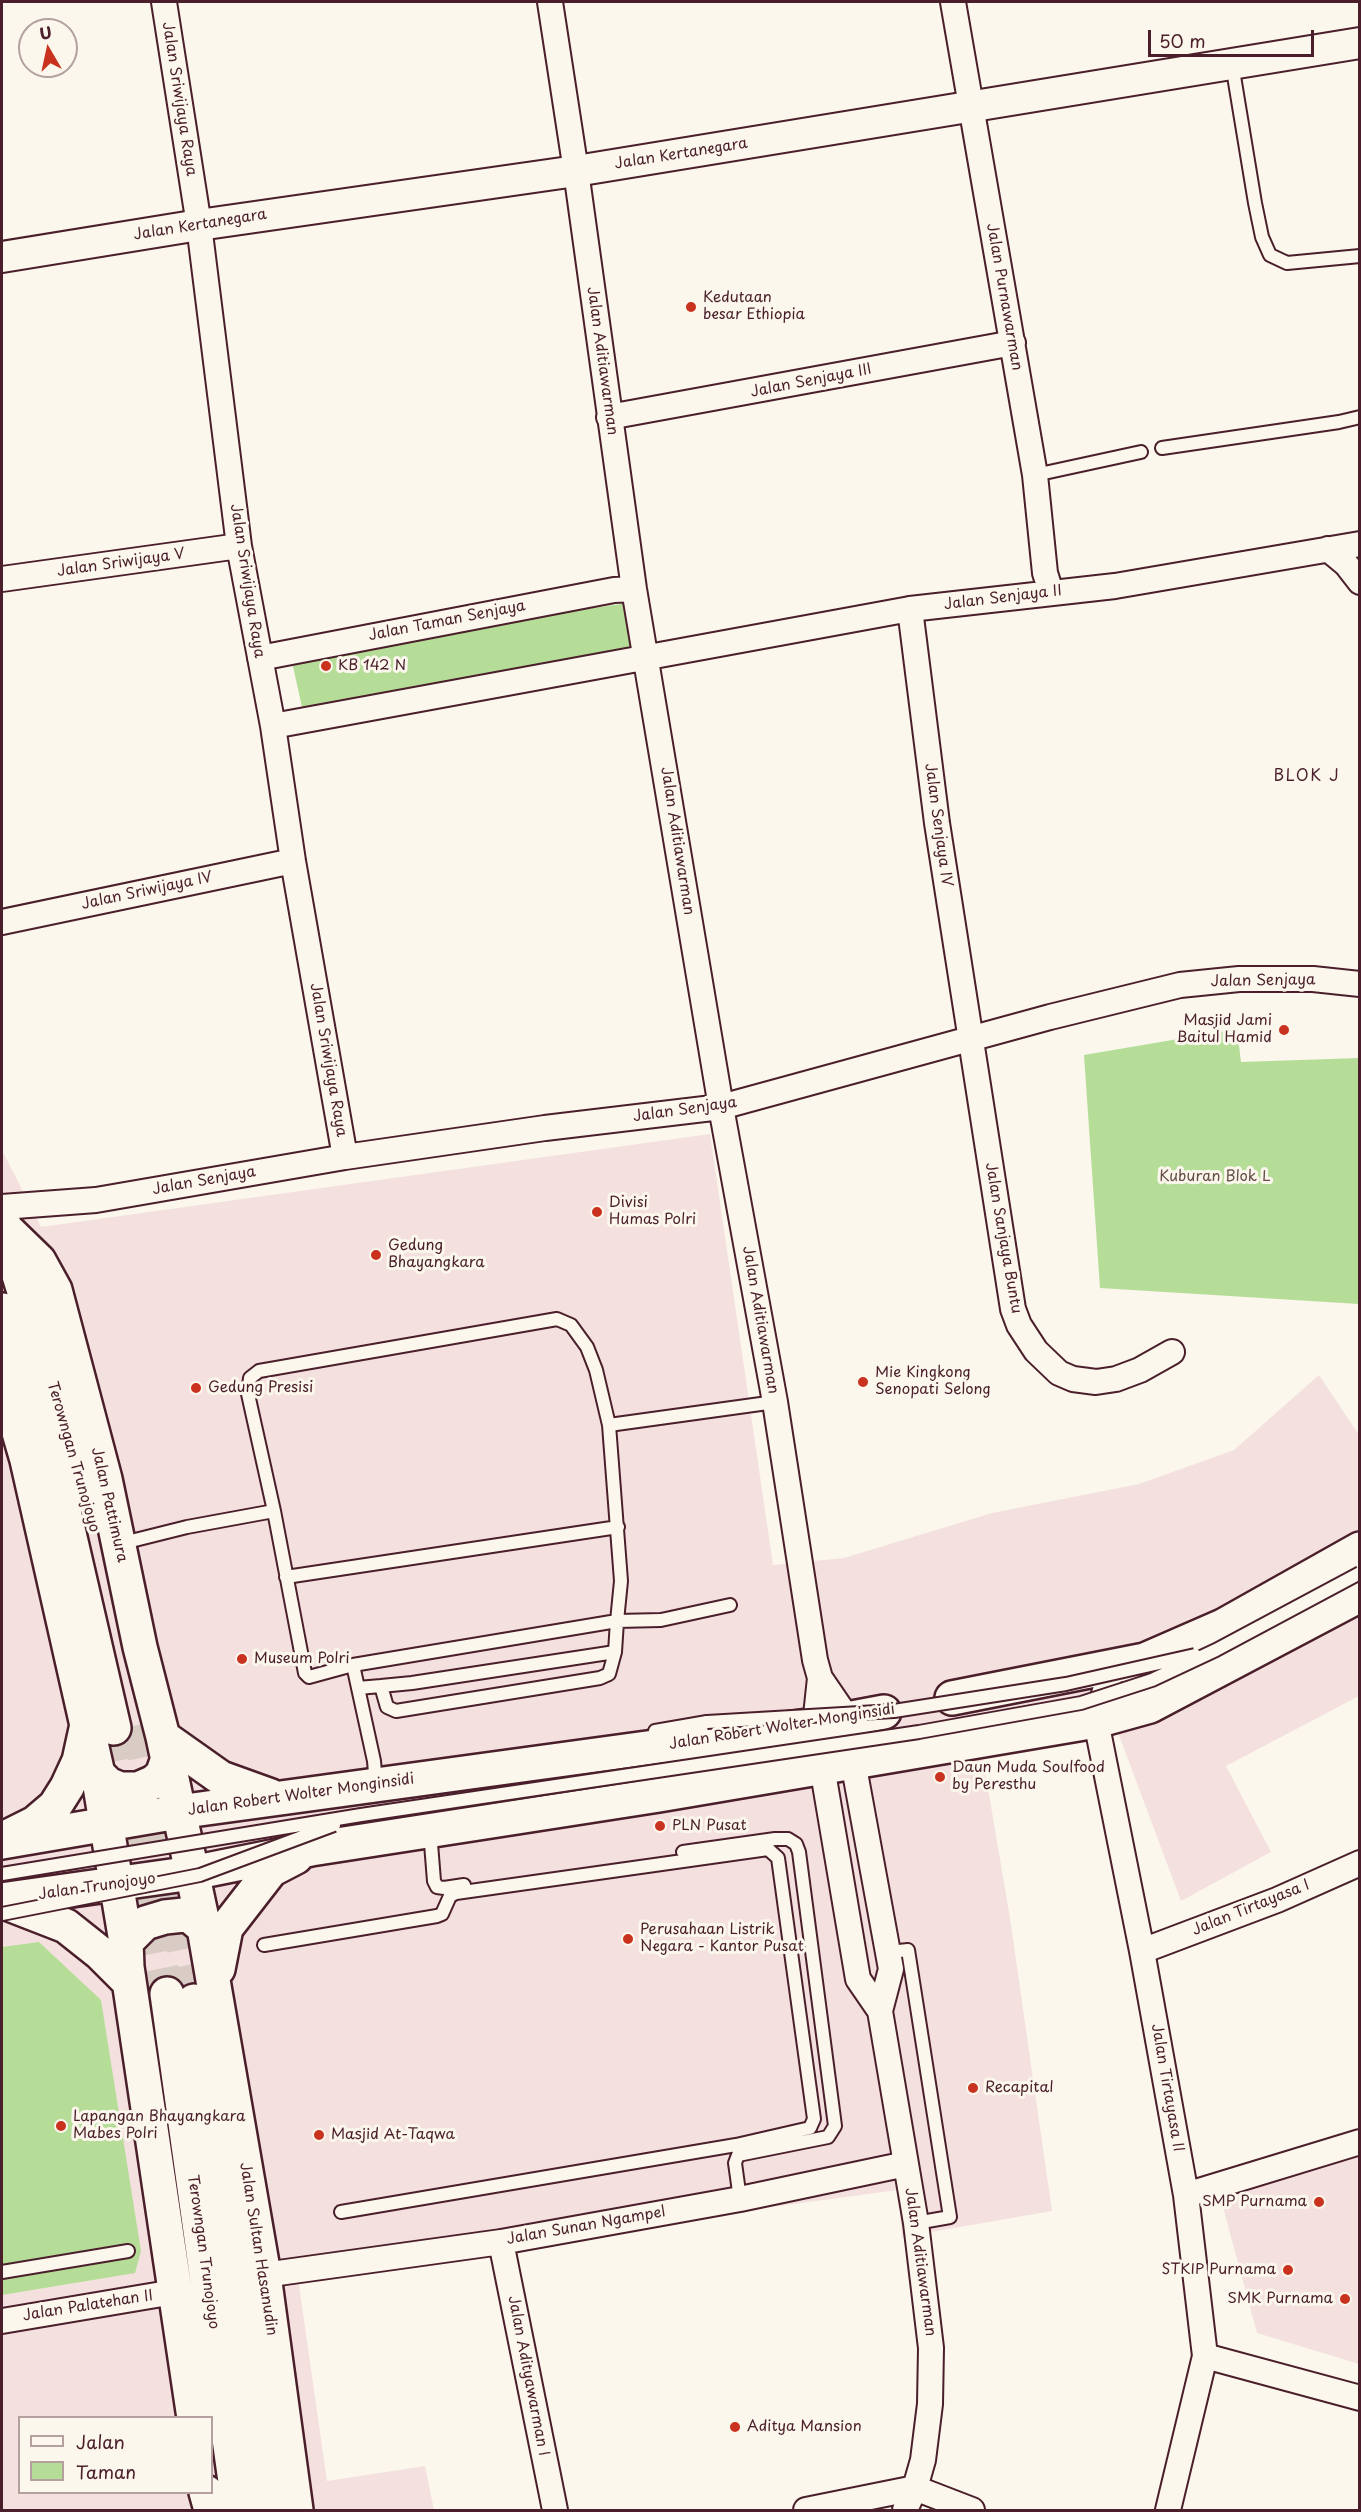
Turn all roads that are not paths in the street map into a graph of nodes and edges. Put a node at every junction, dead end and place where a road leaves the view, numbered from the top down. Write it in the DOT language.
graph roads {
  1 [pos="164,2"];
  2 [pos="550,2"];
  3 [pos="953,2"];
  4 [pos="1359,43"];
  5 [pos="1232,63"];
  6 [pos="970,106"];
  7 [pos="576,171"];
  8 [pos="199,225"];
  9 [pos="1359,256"];
  10 [pos="2,257"];
  11 [pos="1013,343"];
  12 [pos="609,417"];
  13 [pos="1359,417"];
  14 [pos="1162,448"];
  15 [pos="1141,452"];
  16 [pos="1035,475"];
  17 [pos="1359,543"];
  18 [pos="239,546"];
  19 [pos="1328,549"];
  20 [pos="2,579"];
  21 [pos="1359,582"];
  22 [pos="634,589"];
  23 [pos="1051,592"];
  24 [pos="910,609"];
  25 [pos="260,658"];
  26 [pos="646,658"];
  27 [pos="273,726"];
  28 [pos="293,861"];
  29 [pos="2,922"];
  30 [pos="1359,984"];
  31 [pos="971,1040"];
  32 [pos="721,1107"];
  33 [pos="345,1157"];
  34 [pos="3,1218"];
  35 [pos="2,1310"];
  36 [pos="1172,1352"];
  37 [pos="4,1392"];
  38 [pos="775,1402"];
  39 [pos="609,1425"];
  40 [pos="274,1511"];
  41 [pos="618,1527"];
  42 [pos="118,1545"];
  43 [pos="1359,1549"];
  44 [pos="1359,1573"];
  45 [pos="1317,1575"];
  46 [pos="286,1577"];
  47 [pos="1352,1599"];
  48 [pos="730,1605"];
  49 [pos="617,1621"];
  50 [pos="1216,1650"];
  51 [pos="615,1652"];
  52 [pos="353,1665"];
  53 [pos="1112,1667"];
  54 [pos="820,1678"];
  55 [pos="381,1686"];
  56 [pos="358,1689"];
  57 [pos="848,1719"];
  58 [pos="1096,1720"];
  59 [pos="815,1725"];
  60 [pos="638,1733"];
  61 [pos="134,1735"];
  62 [pos="536,1750"];
  63 [pos="853,1761"];
  64 [pos="821,1767"];
  65 [pos="98,1774"];
  66 [pos="393,1779"];
  67 [pos="276,1798"];
  68 [pos="178,1812"];
  69 [pos="361,1815"];
  70 [pos="105,1824"];
  71 [pos="430,1830"];
  72 [pos="2,1841"];
  73 [pos="310,1849"];
  74 [pos="1359,1863"];
  75 [pos="192,1873"];
  76 [pos="2,1874"];
  77 [pos="115,1885"];
  78 [pos="446,1894"];
  79 [pos="2,1901"];
  80 [pos="2,1914"];
  81 [pos="204,1928"];
  82 [pos="126,1942"];
  83 [pos="264,1945"];
  84 [pos="889,1952"];
  85 [pos="1142,1952"];
  86 [pos="129,1982"];
  87 [pos="191,1992"];
  88 [pos="880,2011"];
  89 [pos="1359,2142"];
  90 [pos="737,2150"];
  91 [pos="906,2164"];
  92 [pos="1186,2195"];
  93 [pos="740,2199"];
  94 [pos="341,2212"];
  95 [pos="916,2223"];
  96 [pos="501,2242"];
  97 [pos="128,2251"];
  98 [pos="2,2272"];
  99 [pos="264,2275"];
  100 [pos="174,2292"];
  101 [pos="2,2321"];
  102 [pos="1205,2356"];
  103 [pos="1359,2398"];
  104 [pos="194,2416"];
  105 [pos="260,2468"];
  106 [pos="915,2488"];
  107 [pos="206,2494"];
  108 [pos="211,2511"];
  109 [pos="239,2511"];
  110 [pos="268,2511"];
  111 [pos="285,2511"];
  112 [pos="296,2511"];
  113 [pos="555,2511"];
  114 [pos="806,2511"];
  115 [pos="905,2511"];
  116 [pos="972,2511"];
  117 [pos="1168,2511"];
  1 -- 8 [label="street, Jalan Sriwijaya Raya"];
  2 -- 7 [label="street, Jalan Aditiawarman"];
  3 -- 6 [label="street, Jalan Purnawarman"];
  4 -- 5 [label="street, Jalan Kertanegara"];
  5 -- 6 [label="street, Jalan Kertanegara"];
  5 -- 9 [label="lane"];
  6 -- 7 [label="street, Jalan Kertanegara"];
  6 -- 11 [label="street, Jalan Purnawarman"];
  7 -- 8 [label="street, Jalan Kertanegara"];
  7 -- 12 [label="street, Jalan Aditiawarman"];
  8 -- 10 [label="street, Jalan Kertanegara"];
  8 -- 18 [label="street, Jalan Sriwijaya Raya"];
  11 -- 12 [label="street, Jalan Senjaya III"];
  11 -- 16 [label="street, Jalan Purnawarman"];
  12 -- 22 [label="street, Jalan Aditiawarman"];
  13 -- 14 [label="lane"];
  15 -- 16 [label="lane"];
  16 -- 23 [label="street, Jalan Purnawarman"];
  17 -- 19 [label="street, Jalan Senjaya II"];
  18 -- 20 [label="street, Jalan Sriwijaya V"];
  18 -- 25 [label="street, Jalan Sriwijaya Raya"];
  19 -- 21 [label="street"];
  19 -- 23 [label="street, Jalan Senjaya II"];
  22 -- 25 [label="street, Jalan Taman Senjaya"];
  22 -- 26 [label="street, Jalan Aditiawarman"];
  23 -- 24 [label="street, Jalan Senjaya II"];
  24 -- 26 [label="street, Jalan Senjaya II"];
  24 -- 31 [label="street, Jalan Senjaya IV"];
  25 -- 27 [label="street, Jalan Sriwijaya Raya"];
  26 -- 27 [label="street"];
  26 -- 32 [label="street, Jalan Aditiawarman"];
  27 -- 28 [label="street, Jalan Sriwijaya Raya"];
  28 -- 29 [label="street, Jalan Sriwijaya IV"];
  28 -- 33 [label="street, Jalan Sriwijaya Raya"];
  30 -- 31 [label="street, Jalan Senjaya"];
  31 -- 32 [label="street, Jalan Senjaya"];
  31 -- 36 [label="street, Jalan Sanjaya Buntu"];
  32 -- 33 [label="street, Jalan Senjaya"];
  32 -- 38 [label="street, Jalan Aditiawarman"];
  33 -- 34 [label="street, Jalan Senjaya"];
  34 -- 42 [label="main road, Jalan Pattimura"];
  34 -- 61 [label="main road, Terowngan Trunojoyo"];
  35 -- 61 [label="main road, Terowngan Trunojoyo"];
  37 -- 61 [label="main road, Jalan Pattimura"];
  38 -- 39 [label="lane"];
  38 -- 54 [label="street, Jalan Aditiawarman"];
  39 -- 40 [label="lane"];
  39 -- 41 [label="lane"];
  40 -- 42 [label="lane"];
  40 -- 46 [label="lane"];
  41 -- 46 [label="lane"];
  41 -- 49 [label="lane"];
  42 -- 61 [label="main road, Jalan Pattimura"];
  43 -- 45 [label="main road, Jalan Robert Wolter Monginsidi"];
  44 -- 50 [label="lane, bridge"];
  45 -- 47 [label="main road"];
  45 -- 53 [label="main road, Jalan Robert Wolter Monginsidi"];
  46 -- 52 [label="lane"];
  47 -- 58 [label="main road"];
  48 -- 49 [label="lane"];
  49 -- 51 [label="lane"];
  49 -- 52 [label="lane"];
  50 -- 60 [label="lane, bridge"];
  50 -- 69 [label="lane, bridge"];
  51 -- 55 [label="lane"];
  51 -- 55 [label="lane"];
  52 -- 56 [label="lane"];
  53 -- 57 [label="main road, Jalan Robert Wolter Monginsidi"];
  53 -- 58 [label="street, Jalan Tirtayasa II"];
  54 -- 57 [label="street, Jalan Aditiawarman"];
  54 -- 59 [label="street, Jalan Aditiawarman"];
  55 -- 56 [label="lane"];
  56 -- 66 [label="lane"];
  57 -- 59 [label="main road, Jalan Robert Wolter Monginsidi"];
  57 -- 63 [label="street, Jalan Aditiawarman"];
  58 -- 63 [label="main road"];
  58 -- 85 [label="street, Jalan Tirtayasa II"];
  59 -- 64 [label="street, Jalan Aditiawarman"];
  59 -- 66 [label="main road, Jalan Robert Wolter Monginsidi"];
  61 -- 65 [label="main road, Jalan Pattimura"];
  61 -- 65 [label="main road"];
  61 -- 67 [label="main road"];
  61 -- 68 [label="main road, Jalan Pattimura"];
  61 -- 72 [label="main road"];
  62 -- 66 [label="lane"];
  63 -- 64 [label="main road"];
  63 -- 84 [label="street, Jalan Aditiawarman"];
  64 -- 71 [label="main road"];
  64 -- 88 [label="street, Jalan Aditiawarman"];
  65 -- 70 [label="main road, Jalan Pattimura"];
  66 -- 67 [label="main road, Jalan Robert Wolter Monginsidi"];
  67 -- 68 [label="main road, Jalan Robert Wolter Monginsidi"];
  68 -- 70 [label="main road"];
  68 -- 75 [label="main road, Jalan Sultan Hasanudin"];
  69 -- 76 [label="lane, bridge"];
  69 -- 80 [label="lane, bridge"];
  70 -- 72 [label="main road"];
  70 -- 77 [label="main road"];
  71 -- 73 [label="main road"];
  71 -- 78 [label="lane"];
  73 -- 75 [label="main road"];
  73 -- 87 [label="main road"];
  74 -- 85 [label="street, Jalan Tirtayasa I"];
  75 -- 77 [label="main road, Jalan Trunojoyo"];
  75 -- 81 [label="main road, Jalan Sultan Hasanudin"];
  77 -- 79 [label="main road, Jalan Trunojoyo"];
  77 -- 82 [label="main road"];
  78 -- 83 [label="lane"];
  78 -- 90 [label="lane"];
  78 -- 90 [label="lane"];
  79 -- 86 [label="main road"];
  81 -- 82 [label="main road"];
  81 -- 87 [label="main road, Jalan Sultan Hasanudin"];
  82 -- 86 [label="main road"];
  84 -- 88 [label="street, Jalan Aditiawarman"];
  84 -- 95 [label="lane"];
  85 -- 92 [label="street, Jalan Tirtayasa II"];
  86 -- 100 [label="main road"];
  87 -- 99 [label="main road, Jalan Sultan Hasanudin"];
  87 -- 105 [label="main road, Terowngan Trunojoyo"];
  87 -- 109 [label="main road, Terowngan Trunojoyo"];
  88 -- 91 [label="street, Jalan Aditiawarman"];
  89 -- 92 [label="street"];
  90 -- 93 [label="lane"];
  90 -- 94 [label="lane"];
  91 -- 93 [label="street, Jalan Sunan Ngampel"];
  91 -- 95 [label="street, Jalan Aditiawarman"];
  92 -- 102 [label="street, Jalan Tirtayasa II"];
  93 -- 96 [label="street, Jalan Sunan Ngampel"];
  95 -- 106 [label="street, Jalan Aditiawarman"];
  96 -- 99 [label="street, Jalan Sunan Ngampel"];
  96 -- 113 [label="street, Jalan Adityawarman I"];
  97 -- 98 [label="lane"];
  99 -- 112 [label="main road, Jalan Sultan Hasanudin"];
  100 -- 101 [label="street, Jalan Palatehan II"];
  100 -- 104 [label="main road"];
  102 -- 103 [label="street"];
  102 -- 117 [label="street, Jalan Tirtayasa II"];
  105 -- 110 [label="main road, Terowngan Trunojoyo"];
  105 -- 111 [label="main road"];
  106 -- 114 [label="street"];
  106 -- 115 [label="street, Jalan Aditiawarman"];
  106 -- 116 [label="street"];
  107 -- 108 [label="main road"];
}
